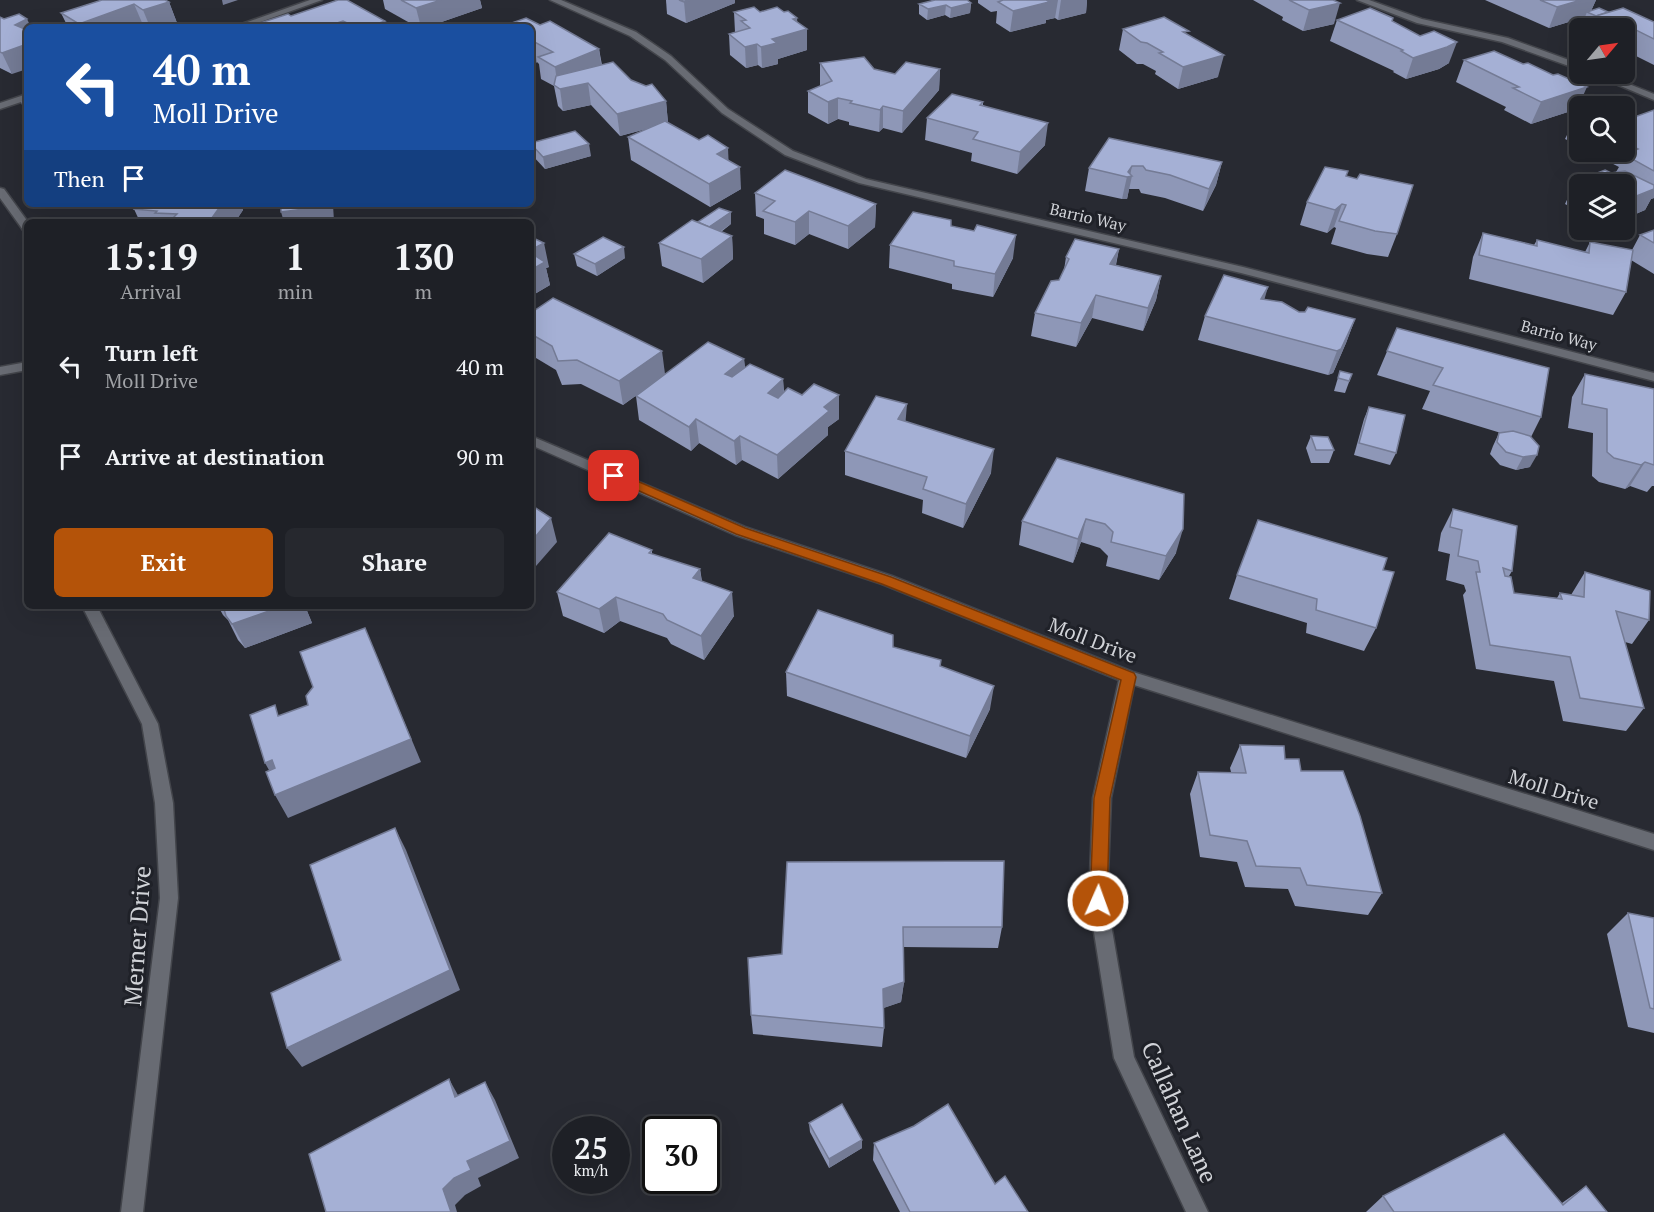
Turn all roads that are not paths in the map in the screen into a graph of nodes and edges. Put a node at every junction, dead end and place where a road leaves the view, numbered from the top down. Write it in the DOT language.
graph roads {
  1 [pos="318,0"];
  2 [pos="554,0"];
  3 [pos="1361,0"];
  4 [pos="246,24"];
  5 [pos="1569,63"];
  6 [pos="1622,84"];
  7 [pos="1654,97"];
  8 [pos="24,98"];
  9 [pos="0,106"];
  10 [pos="0,191"];
  11 [pos="24,224"];
  12 [pos="24,367"];
  13 [pos="0,371"];
  14 [pos="1654,377"];
  15 [pos="534,441"];
  16 [pos="91,609"];
  17 [pos="1128,677"];
  18 [pos="1654,842"];
  19 [pos="132,1212"];
  20 [pos="1197,1212"];
  1 -- 4 [label="street"];
  2 -- 14 [label="street, Barrio Way"];
  3 -- 5 [label="street"];
  6 -- 7 [label="street"];
  8 -- 9 [label="street"];
  10 -- 11 [label="street"];
  12 -- 13 [label="street"];
  15 -- 17 [label="street, Moll Drive"];
  16 -- 19 [label="street, Merner Drive"];
  17 -- 18 [label="street, Moll Drive"];
  17 -- 20 [label="street, Callahan Lane"];
}
